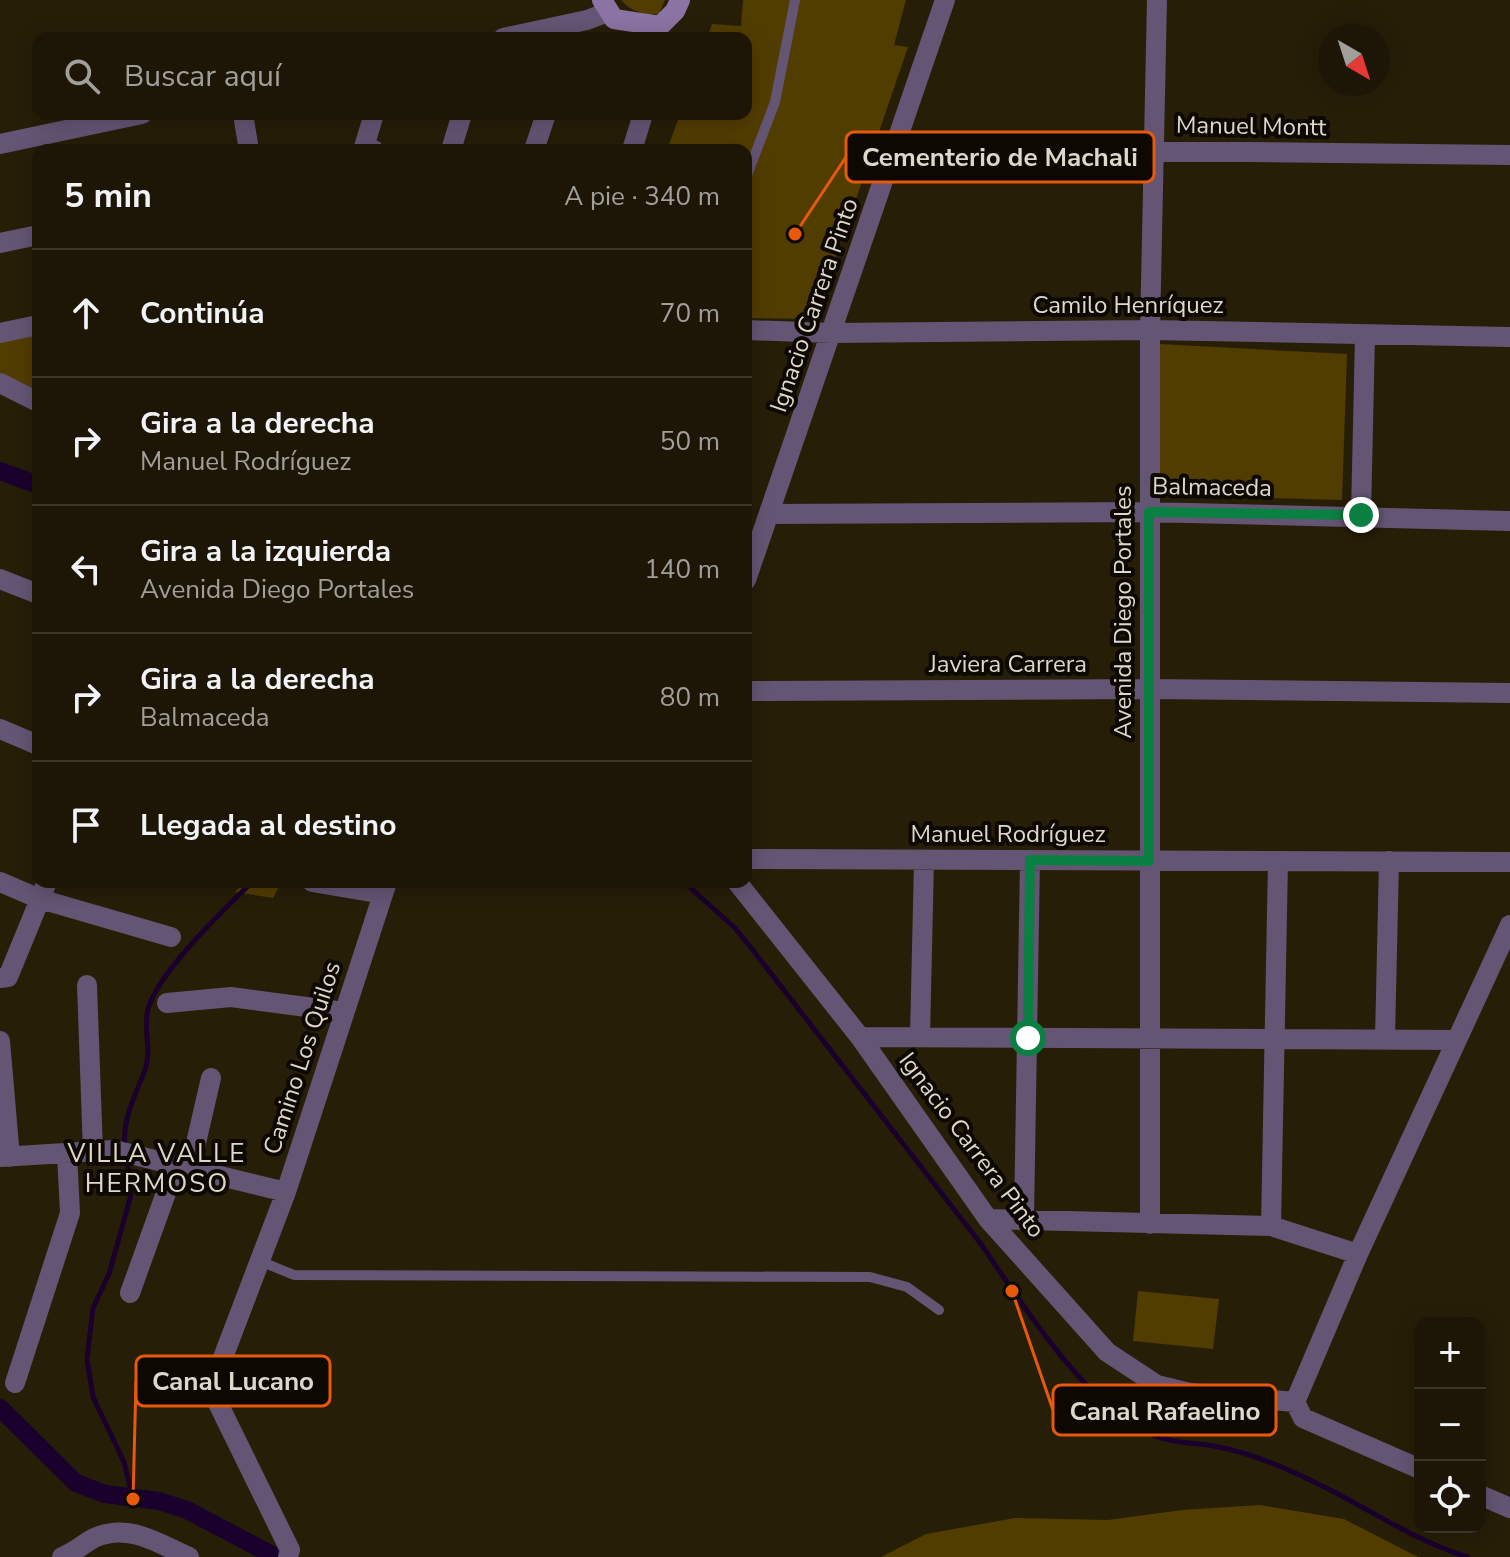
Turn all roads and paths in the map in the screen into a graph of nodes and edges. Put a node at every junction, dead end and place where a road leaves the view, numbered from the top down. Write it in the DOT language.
graph roads {
  1 [pos="680,0"];
  2 [pos="795,0"];
  3 [pos="945,0"];
  4 [pos="1157,0"];
  5 [pos="605,6"];
  6 [pos="531,32"];
  7 [pos="660,32"];
  8 [pos="114,120"];
  9 [pos="244,120"];
  10 [pos="372,120"];
  11 [pos="460,120"];
  12 [pos="544,120"];
  13 [pos="641,120"];
  14 [pos="0,144"];
  15 [pos="248,144"];
  16 [pos="365,144"];
  17 [pos="453,144"];
  18 [pos="536,144"];
  19 [pos="634,144"];
  20 [pos="895,148"];
  21 [pos="1153,151"];
  22 [pos="1510,155"];
  23 [pos="752,162"];
  24 [pos="32,236"];
  25 [pos="0,243"];
  26 [pos="32,326"];
  27 [pos="752,330"];
  28 [pos="1150,330"];
  29 [pos="0,333"];
  30 [pos="831,333"];
  31 [pos="1365,335"];
  32 [pos="1510,337"];
  33 [pos="0,383"];
  34 [pos="32,399"];
  35 [pos="1149,512"];
  36 [pos="769,514"];
  37 [pos="1361,515"];
  38 [pos="1510,521"];
  39 [pos="752,563"];
  40 [pos="0,579"];
  41 [pos="32,592"];
  42 [pos="1149,689"];
  43 [pos="752,691"];
  44 [pos="1510,693"];
  45 [pos="0,729"];
  46 [pos="32,742"];
  47 [pos="752,859"];
  48 [pos="924,860"];
  49 [pos="1030,860"];
  50 [pos="1149,861"];
  51 [pos="1278,861"];
  52 [pos="1389,861"];
  53 [pos="1510,862"];
  54 [pos="0,882"];
  55 [pos="32,888"];
  56 [pos="385,888"];
  57 [pos="742,888"];
  58 [pos="44,890"];
  59 [pos="1510,925"];
  60 [pos="171,937"];
  61 [pos="0,978"];
  62 [pos="87,985"];
  63 [pos="167,1003"];
  64 [pos="344,1012"];
  65 [pos="860,1037"];
  66 [pos="920,1037"];
  67 [pos="1028,1038"];
  68 [pos="1152,1038"];
  69 [pos="1274,1039"];
  70 [pos="1385,1039"];
  71 [pos="1455,1040"];
  72 [pos="0,1041"];
  73 [pos="211,1078"];
  74 [pos="103,1151"];
  75 [pos="67,1154"];
  76 [pos="5,1157"];
  77 [pos="183,1167"];
  78 [pos="286,1192"];
  79 [pos="1024,1218"];
  80 [pos="988,1219"];
  81 [pos="1150,1224"];
  82 [pos="1271,1226"];
  83 [pos="1358,1254"];
  84 [pos="260,1261"];
  85 [pos="130,1293"];
  86 [pos="939,1310"];
  87 [pos="15,1383"];
  88 [pos="1299,1410"];
  89 [pos="1414,1466"];
  90 [pos="1486,1498"];
  91 [pos="1510,1508"];
  92 [pos="289,1554"];
  93 [pos="62,1557"];
  94 [pos="189,1557"];
  1 -- 7 [label="main road"];
  2 -- 23 [label="lane"];
  3 -- 20 [label="street, Ignacio Carrera Pinto"];
  4 -- 21 [label="street, Avenida Diego Portales"];
  5 -- 6 [label="street"];
  5 -- 7 [label="main road"];
  8 -- 14 [label="street"];
  9 -- 15 [label="street"];
  10 -- 16 [label="street"];
  11 -- 17 [label="street"];
  12 -- 18 [label="street"];
  13 -- 19 [label="street"];
  20 -- 21 [label="street, Manuel Montt"];
  20 -- 30 [label="street, Ignacio Carrera Pinto"];
  21 -- 22 [label="street, Manuel Montt"];
  21 -- 28 [label="street, Avenida Diego Portales"];
  24 -- 25 [label="street"];
  26 -- 29 [label="street"];
  27 -- 30 [label="street, Camilo Henríquez"];
  28 -- 30 [label="street, Camilo Henríquez"];
  28 -- 31 [label="street, Camilo Henríquez"];
  28 -- 35 [label="street, Avenida Diego Portales"];
  30 -- 36 [label="street, Ignacio Carrera Pinto"];
  31 -- 32 [label="street, Camilo Henríquez"];
  31 -- 37 [label="street"];
  33 -- 34 [label="street"];
  35 -- 36 [label="street, Balmaceda"];
  35 -- 37 [label="street, Balmaceda"];
  35 -- 42 [label="street, Avenida Diego Portales"];
  36 -- 39 [label="street, Ignacio Carrera Pinto"];
  37 -- 38 [label="street, Balmaceda"];
  40 -- 41 [label="street"];
  42 -- 43 [label="street, Javiera Carrera"];
  42 -- 44 [label="street, Javiera Carrera"];
  42 -- 50 [label="street, Avenida Diego Portales"];
  45 -- 46 [label="street"];
  47 -- 48 [label="street, Manuel Rodríguez"];
  48 -- 49 [label="street, Manuel Rodríguez"];
  48 -- 66 [label="street"];
  49 -- 50 [label="street, Manuel Rodríguez"];
  49 -- 67 [label="street"];
  50 -- 51 [label="street, Manuel Rodríguez"];
  50 -- 68 [label="street, Avenida Diego Portales"];
  51 -- 52 [label="street, Manuel Rodríguez"];
  51 -- 69 [label="street"];
  52 -- 53 [label="street, Manuel Rodríguez"];
  52 -- 70 [label="street"];
  54 -- 55 [label="street"];
  56 -- 64 [label="street, Camino Los Quilos"];
  57 -- 65 [label="street, Ignacio Carrera Pinto"];
  58 -- 60 [label="street"];
  58 -- 61 [label="street"];
  59 -- 71 [label="street"];
  62 -- 74 [label="street"];
  63 -- 64 [label="street"];
  64 -- 78 [label="street, Camino Los Quilos"];
  65 -- 66 [label="street"];
  65 -- 80 [label="street, Ignacio Carrera Pinto"];
  66 -- 67 [label="street"];
  67 -- 68 [label="street"];
  67 -- 79 [label="street"];
  68 -- 69 [label="street"];
  68 -- 81 [label="street, Avenida Diego Portales"];
  69 -- 70 [label="street"];
  69 -- 82 [label="street"];
  70 -- 71 [label="street"];
  71 -- 83 [label="street"];
  72 -- 76 [label="street"];
  73 -- 77 [label="street"];
  74 -- 75 [label="street"];
  74 -- 77 [label="street"];
  75 -- 76 [label="street"];
  75 -- 87 [label="street"];
  77 -- 78 [label="street"];
  77 -- 85 [label="street"];
  78 -- 84 [label="street, Camino Los Quilos"];
  79 -- 80 [label="street"];
  79 -- 81 [label="street"];
  80 -- 88 [label="street, Ignacio Carrera Pinto"];
  81 -- 82 [label="street"];
  82 -- 83 [label="street"];
  83 -- 88 [label="street"];
  84 -- 86 [label="lane"];
  84 -- 92 [label="street, Camino Los Quilos"];
  88 -- 89 [label="street, Ignacio Carrera Pinto"];
  90 -- 91 [label="street"];
  93 -- 94 [label="street"];
}
